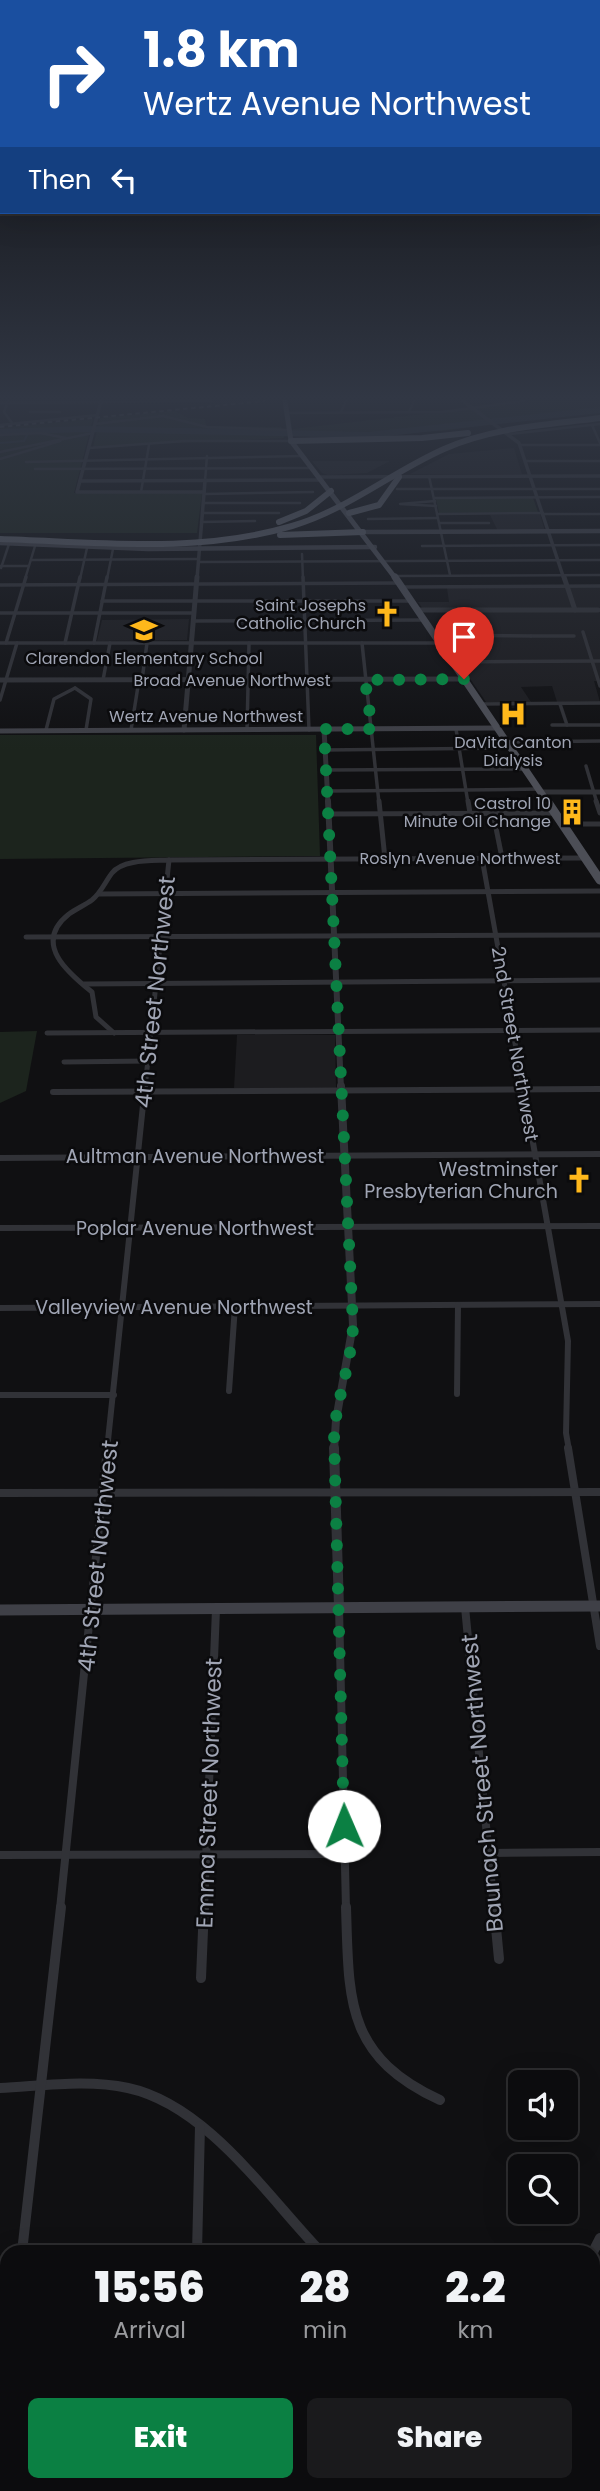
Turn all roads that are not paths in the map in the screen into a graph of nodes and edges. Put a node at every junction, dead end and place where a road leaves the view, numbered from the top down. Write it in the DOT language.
graph roads {
  1 [pos="202,517"];
  2 [pos="291,517"];
  3 [pos="303,517"];
  4 [pos="315,517"];
  5 [pos="352,517"];
  6 [pos="458,517"];
  7 [pos="544,517"];
  8 [pos="438,518"];
  9 [pos="368,519"];
  10 [pos="255,521"];
  11 [pos="201,522"];
  12 [pos="489,523"];
  13 [pos="550,531"];
  14 [pos="598,531"];
  15 [pos="363,532"];
  16 [pos="441,532"];
  17 [pos="162,539"];
  18 [pos="0,540"];
  19 [pos="126,542"];
  20 [pos="9,544"];
  21 [pos="600,544"];
  22 [pos="554,545"];
  23 [pos="35,546"];
  24 [pos="200,546"];
  25 [pos="422,546"];
  26 [pos="444,546"];
  27 [pos="87,548"];
  28 [pos="375,548"];
  29 [pos="113,549"];
  30 [pos="0,551"];
  31 [pos="7,551"];
  32 [pos="302,554"];
  33 [pos="31,560"];
  34 [pos="84,560"];
  35 [pos="111,560"];
  36 [pos="199,560"];
  37 [pos="559,560"];
  38 [pos="600,560"];
  39 [pos="384,561"];
  40 [pos="447,561"];
  41 [pos="303,562"];
  42 [pos="29,566"];
  43 [pos="0,568"];
  44 [pos="450,575"];
  45 [pos="564,575"];
  46 [pos="600,575"];
  47 [pos="394,576"];
  48 [pos="23,584"];
  49 [pos="78,584"];
  50 [pos="106,584"];
  51 [pos="197,584"];
  52 [pos="304,584"];
  53 [pos="0,585"];
  54 [pos="400,585"];
  55 [pos="567,586"];
  56 [pos="600,586"];
  57 [pos="102,601"];
  58 [pos="304,601"];
  59 [pos="411,601"];
  60 [pos="195,602"];
  61 [pos="418,610"];
  62 [pos="575,610"];
  63 [pos="598,610"];
  64 [pos="194,612"];
  65 [pos="0,613"];
  66 [pos="15,613"];
  67 [pos="72,613"];
  68 [pos="99,613"];
  69 [pos="305,620"];
  70 [pos="424,620"];
  71 [pos="194,621"];
  72 [pos="583,632"];
  73 [pos="435,635"];
  74 [pos="531,636"];
  75 [pos="3,643"];
  76 [pos="17,643"];
  77 [pos="65,643"];
  78 [pos="94,643"];
  79 [pos="110,643"];
  80 [pos="147,643"];
  81 [pos="192,643"];
  82 [pos="249,643"];
  83 [pos="306,643"];
  84 [pos="362,643"];
  85 [pos="439,643"];
  86 [pos="592,661"];
  87 [pos="600,661"];
  88 [pos="452,662"];
  89 [pos="464,679"];
  90 [pos="3,680"];
  91 [pos="76,680"];
  92 [pos="103,680"];
  93 [pos="140,680"];
  94 [pos="188,680"];
  95 [pos="248,680"];
  96 [pos="307,680"];
  97 [pos="365,680"];
  98 [pos="600,683"];
  99 [pos="75,688"];
  100 [pos="0,700"];
  101 [pos="481,704"];
  102 [pos="560,704"];
  103 [pos="600,704"];
  104 [pos="552,725"];
  105 [pos="567,725"];
  106 [pos="600,725"];
  107 [pos="497,728"];
  108 [pos="324,729"];
  109 [pos="372,729"];
  110 [pos="456,729"];
  111 [pos="46,730"];
  112 [pos="86,730"];
  113 [pos="131,730"];
  114 [pos="184,730"];
  115 [pos="247,730"];
  116 [pos="309,730"];
  117 [pos="0,731"];
  118 [pos="600,741"];
  119 [pos="508,745"];
  120 [pos="374,749"];
  121 [pos="459,749"];
  122 [pos="326,750"];
  123 [pos="586,766"];
  124 [pos="377,769"];
  125 [pos="463,769"];
  126 [pos="524,769"];
  127 [pos="326,770"];
  128 [pos="466,790"];
  129 [pos="327,791"];
  130 [pos="378,791"];
  131 [pos="540,791"];
  132 [pos="597,792"];
  133 [pos="470,813"];
  134 [pos="493,813"];
  135 [pos="554,813"];
  136 [pos="600,813"];
  137 [pos="328,814"];
  138 [pos="381,814"];
  139 [pos="562,824"];
  140 [pos="600,824"];
  141 [pos="482,858"];
  142 [pos="502,858"];
  143 [pos="585,858"];
  144 [pos="331,859"];
  145 [pos="385,859"];
  146 [pos="169,860"];
  147 [pos="600,880"];
  148 [pos="600,891"];
  149 [pos="488,892"];
  150 [pos="334,893"];
  151 [pos="99,894"];
  152 [pos="166,894"];
  153 [pos="496,935"];
  154 [pos="600,935"];
  155 [pos="335,936"];
  156 [pos="26,937"];
  157 [pos="55,937"];
  158 [pos="161,937"];
  159 [pos="505,981"];
  160 [pos="600,981"];
  161 [pos="338,982"];
  162 [pos="156,983"];
  163 [pos="84,984"];
  164 [pos="513,1030"];
  165 [pos="600,1030"];
  166 [pos="151,1032"];
  167 [pos="341,1032"];
  168 [pos="47,1033"];
  169 [pos="114,1033"];
  170 [pos="148,1061"];
  171 [pos="64,1062"];
  172 [pos="524,1090"];
  173 [pos="600,1090"];
  174 [pos="343,1091"];
  175 [pos="54,1092"];
  176 [pos="144,1092"];
  177 [pos="600,1154"];
  178 [pos="535,1155"];
  179 [pos="345,1156"];
  180 [pos="0,1157"];
  181 [pos="137,1157"];
  182 [pos="548,1226"];
  183 [pos="600,1226"];
  184 [pos="349,1227"];
  185 [pos="0,1228"];
  186 [pos="131,1228"];
  187 [pos="600,1304"];
  188 [pos="458,1305"];
  189 [pos="562,1305"];
  190 [pos="351,1306"];
  191 [pos="123,1307"];
  192 [pos="234,1307"];
  193 [pos="0,1308"];
  194 [pos="229,1391"];
  195 [pos="457,1394"];
  196 [pos="0,1395"];
  197 [pos="114,1395"];
  198 [pos="574,1492"];
  199 [pos="600,1492"];
  200 [pos="0,1493"];
  201 [pos="104,1493"];
  202 [pos="335,1493"];
  203 [pos="597,1606"];
  204 [pos="339,1607"];
  205 [pos="465,1607"];
  206 [pos="90,1609"];
  207 [pos="216,1609"];
  208 [pos="0,1610"];
  209 [pos="600,1646"];
  210 [pos="600,1852"];
  211 [pos="489,1853"];
  212 [pos="206,1854"];
  213 [pos="345,1854"];
  214 [pos="0,1855"];
  215 [pos="67,1855"];
  216 [pos="499,1959"];
  217 [pos="201,1978"];
  218 [pos="41,2086"];
  219 [pos="0,2088"];
  220 [pos="440,2100"];
  221 [pos="200,2126"];
  222 [pos="23,2245"];
  223 [pos="197,2245"];
  224 [pos="314,2245"];
  1 -- 11 [label="street"];
  2 -- 17 [label="highway"];
  3 -- 17 [label="highway"];
  4 -- 19 [label="highway"];
  5 -- 15 [label="main road"];
  6 -- 8 [label="street"];
  7 -- 13 [label="street"];
  8 -- 9 [label="street"];
  8 -- 12 [label="street"];
  8 -- 16 [label="street"];
  10 -- 11 [label="street"];
  11 -- 24 [label="street"];
  13 -- 14 [label="main road"];
  13 -- 16 [label="main road"];
  13 -- 22 [label="street"];
  14 -- 21 [label="street"];
  15 -- 16 [label="main road"];
  15 -- 19 [label="highway"];
  15 -- 28 [label="main road"];
  16 -- 26 [label="street"];
  17 -- 18 [label="highway"];
  18 -- 19 [label="highway"];
  18 -- 20 [label="main road"];
  20 -- 23 [label="main road"];
  20 -- 31 [label="street"];
  21 -- 22 [label="street"];
  22 -- 26 [label="street"];
  22 -- 37 [label="street"];
  23 -- 27 [label="main road"];
  23 -- 33 [label="street"];
  24 -- 28 [label="main road"];
  24 -- 29 [label="main road"];
  24 -- 36 [label="street"];
  25 -- 26 [label="street"];
  26 -- 40 [label="street"];
  27 -- 29 [label="main road"];
  27 -- 34 [label="street"];
  28 -- 39 [label="main road"];
  29 -- 35 [label="street"];
  30 -- 31 [label="street"];
  31 -- 43 [label="street"];
  32 -- 41 [label="street"];
  33 -- 34 [label="street"];
  33 -- 42 [label="street"];
  34 -- 35 [label="street"];
  34 -- 49 [label="street"];
  35 -- 36 [label="street"];
  35 -- 50 [label="street"];
  36 -- 41 [label="street"];
  36 -- 51 [label="street"];
  37 -- 38 [label="street"];
  37 -- 40 [label="street"];
  37 -- 45 [label="street"];
  39 -- 40 [label="street"];
  39 -- 41 [label="street"];
  39 -- 47 [label="main road"];
  40 -- 44 [label="street"];
  41 -- 52 [label="street"];
  42 -- 43 [label="street"];
  42 -- 48 [label="street"];
  44 -- 45 [label="street"];
  44 -- 47 [label="street"];
  45 -- 46 [label="street"];
  45 -- 55 [label="street"];
  47 -- 54 [label="main road"];
  48 -- 49 [label="street"];
  48 -- 53 [label="street"];
  48 -- 66 [label="street"];
  49 -- 50 [label="street"];
  49 -- 67 [label="street"];
  50 -- 51 [label="street"];
  50 -- 57 [label="street"];
  51 -- 52 [label="street"];
  51 -- 60 [label="street"];
  52 -- 54 [label="street"];
  52 -- 58 [label="street"];
  54 -- 55 [label="street"];
  54 -- 59 [label="main road"];
  55 -- 56 [label="street"];
  55 -- 62 [label="street"];
  57 -- 60 [label="street"];
  57 -- 68 [label="street"];
  58 -- 59 [label="street"];
  58 -- 60 [label="street"];
  58 -- 69 [label="street"];
  59 -- 61 [label="main road"];
  60 -- 64 [label="street"];
  61 -- 62 [label="street"];
  61 -- 70 [label="main road"];
  62 -- 63 [label="street"];
  64 -- 68 [label="street"];
  64 -- 71 [label="street"];
  65 -- 66 [label="street"];
  66 -- 67 [label="street"];
  66 -- 75 [label="street"];
  67 -- 68 [label="street"];
  67 -- 77 [label="street"];
  68 -- 78 [label="street"];
  69 -- 70 [label="street"];
  69 -- 71 [label="street"];
  69 -- 83 [label="street"];
  70 -- 73 [label="main road"];
  71 -- 81 [label="street"];
  72 -- 74 [label="street"];
  72 -- 86 [label="street"];
  73 -- 74 [label="street"];
  73 -- 85 [label="main road"];
  75 -- 76 [label="street"];
  76 -- 77 [label="street"];
  76 -- 90 [label="street"];
  77 -- 78 [label="street"];
  78 -- 79 [label="street"];
  79 -- 80 [label="street"];
  79 -- 92 [label="street"];
  80 -- 81 [label="street"];
  80 -- 93 [label="street"];
  81 -- 82 [label="street"];
  81 -- 94 [label="street"];
  82 -- 83 [label="street"];
  82 -- 95 [label="street"];
  83 -- 84 [label="street"];
  83 -- 96 [label="street"];
  84 -- 85 [label="street"];
  84 -- 97 [label="street"];
  85 -- 88 [label="main road"];
  86 -- 87 [label="street"];
  86 -- 88 [label="street"];
  86 -- 98 [label="street"];
  88 -- 89 [label="main road"];
  89 -- 97 [label="street, Broad Avenue Northwest"];
  89 -- 101 [label="main road"];
  90 -- 91 [label="street, Broad Avenue Northwest"];
  90 -- 100 [label="street"];
  91 -- 92 [label="street, Broad Avenue Northwest"];
  91 -- 99 [label="street"];
  92 -- 93 [label="street, Broad Avenue Northwest"];
  93 -- 94 [label="street, Broad Avenue Northwest"];
  93 -- 113 [label="street"];
  94 -- 95 [label="street, Broad Avenue Northwest"];
  94 -- 114 [label="street"];
  95 -- 96 [label="street, Broad Avenue Northwest"];
  95 -- 115 [label="street"];
  96 -- 97 [label="street, Broad Avenue Northwest"];
  96 -- 116 [label="street"];
  97 -- 109 [label="street"];
  99 -- 111 [label="street"];
  99 -- 112 [label="street"];
  101 -- 102 [label="street"];
  101 -- 107 [label="main road"];
  102 -- 103 [label="street"];
  102 -- 105 [label="street"];
  104 -- 105 [label="street"];
  105 -- 106 [label="street"];
  107 -- 110 [label="main road, Wertz Avenue Northwest"];
  107 -- 119 [label="main road"];
  108 -- 109 [label="main road, Wertz Avenue Northwest"];
  108 -- 116 [label="main road, Wertz Avenue Northwest"];
  108 -- 122 [label="street"];
  109 -- 110 [label="main road, Wertz Avenue Northwest"];
  109 -- 120 [label="street"];
  110 -- 121 [label="street"];
  111 -- 112 [label="main road, Wertz Avenue Northwest"];
  111 -- 117 [label="main road, Wertz Avenue Northwest"];
  112 -- 113 [label="main road, Wertz Avenue Northwest"];
  113 -- 114 [label="main road, Wertz Avenue Northwest"];
  114 -- 115 [label="main road, Wertz Avenue Northwest"];
  115 -- 116 [label="main road, Wertz Avenue Northwest"];
  118 -- 119 [label="street"];
  119 -- 121 [label="street"];
  119 -- 126 [label="main road"];
  120 -- 121 [label="street"];
  120 -- 122 [label="street"];
  120 -- 124 [label="street"];
  121 -- 125 [label="street"];
  122 -- 127 [label="street"];
  123 -- 132 [label="street"];
  124 -- 125 [label="street"];
  124 -- 127 [label="street"];
  124 -- 130 [label="street"];
  125 -- 126 [label="street"];
  125 -- 128 [label="street"];
  126 -- 131 [label="main road"];
  127 -- 129 [label="street"];
  128 -- 130 [label="street"];
  128 -- 131 [label="street"];
  128 -- 133 [label="street"];
  129 -- 130 [label="street"];
  129 -- 137 [label="street"];
  130 -- 138 [label="street"];
  131 -- 132 [label="street"];
  131 -- 135 [label="main road"];
  132 -- 136 [label="street"];
  133 -- 134 [label="street"];
  133 -- 138 [label="street"];
  134 -- 135 [label="street"];
  134 -- 142 [label="street"];
  135 -- 139 [label="main road"];
  137 -- 138 [label="street"];
  137 -- 144 [label="street"];
  138 -- 145 [label="street"];
  139 -- 140 [label="street"];
  139 -- 143 [label="main road"];
  141 -- 142 [label="street, Roslyn Avenue Northwest"];
  141 -- 145 [label="street, Roslyn Avenue Northwest"];
  141 -- 149 [label="street, 2nd Street Northwest"];
  142 -- 143 [label="street, Roslyn Avenue Northwest"];
  143 -- 147 [label="main road"];
  144 -- 145 [label="street, Roslyn Avenue Northwest"];
  144 -- 146 [label="street, Roslyn Avenue Northwest"];
  144 -- 150 [label="street"];
  146 -- 151 [label="street, Roslyn Avenue Northwest"];
  146 -- 152 [label="street, 4th Street Northwest"];
  148 -- 149 [label="street"];
  149 -- 150 [label="street"];
  149 -- 153 [label="street, 2nd Street Northwest"];
  150 -- 152 [label="street"];
  150 -- 155 [label="street"];
  151 -- 152 [label="street"];
  151 -- 157 [label="street"];
  152 -- 158 [label="street, 4th Street Northwest"];
  153 -- 154 [label="street"];
  153 -- 155 [label="street"];
  153 -- 159 [label="street, 2nd Street Northwest"];
  155 -- 158 [label="street"];
  155 -- 161 [label="street"];
  156 -- 157 [label="street"];
  157 -- 158 [label="street"];
  157 -- 163 [label="street"];
  158 -- 162 [label="street, 4th Street Northwest"];
  159 -- 160 [label="street"];
  159 -- 161 [label="street"];
  159 -- 164 [label="street, 2nd Street Northwest"];
  161 -- 162 [label="street"];
  161 -- 167 [label="street"];
  162 -- 163 [label="street"];
  162 -- 166 [label="street, 4th Street Northwest"];
  163 -- 169 [label="street"];
  164 -- 165 [label="street"];
  164 -- 167 [label="street"];
  164 -- 172 [label="street, 2nd Street Northwest"];
  166 -- 167 [label="street"];
  166 -- 169 [label="street"];
  166 -- 170 [label="street, 4th Street Northwest"];
  167 -- 174 [label="street"];
  168 -- 169 [label="street"];
  170 -- 171 [label="street"];
  170 -- 176 [label="street, 4th Street Northwest"];
  172 -- 173 [label="street"];
  172 -- 174 [label="street"];
  172 -- 178 [label="street, 2nd Street Northwest"];
  174 -- 176 [label="street"];
  174 -- 179 [label="street"];
  175 -- 176 [label="street"];
  176 -- 181 [label="street, 4th Street Northwest"];
  177 -- 178 [label="street, Aultman Avenue Northwest"];
  178 -- 179 [label="street, Aultman Avenue Northwest"];
  178 -- 182 [label="street, 2nd Street Northwest"];
  179 -- 181 [label="street, Aultman Avenue Northwest"];
  179 -- 184 [label="street"];
  180 -- 181 [label="street, Aultman Avenue Northwest"];
  181 -- 186 [label="street, 4th Street Northwest"];
  182 -- 183 [label="street, Poplar Avenue Northwest"];
  182 -- 184 [label="street, Poplar Avenue Northwest"];
  182 -- 189 [label="street, 2nd Street Northwest"];
  184 -- 186 [label="street, Poplar Avenue Northwest"];
  184 -- 190 [label="street"];
  185 -- 186 [label="street, Poplar Avenue Northwest"];
  186 -- 191 [label="street, 4th Street Northwest"];
  187 -- 189 [label="street, Valleyview Avenue Northwest"];
  188 -- 189 [label="street, Valleyview Avenue Northwest"];
  188 -- 190 [label="street, Valleyview Avenue Northwest"];
  188 -- 195 [label="street"];
  189 -- 198 [label="street, 2nd Street Northwest"];
  190 -- 192 [label="street, Valleyview Avenue Northwest"];
  190 -- 202 [label="street"];
  191 -- 192 [label="street, Valleyview Avenue Northwest"];
  191 -- 193 [label="street, Valleyview Avenue Northwest"];
  191 -- 197 [label="street, 4th Street Northwest"];
  192 -- 194 [label="street"];
  196 -- 197 [label="street"];
  197 -- 201 [label="street, 4th Street Northwest"];
  198 -- 199 [label="street"];
  198 -- 202 [label="street"];
  198 -- 203 [label="street, 2nd Street Northwest"];
  200 -- 201 [label="street"];
  201 -- 202 [label="street"];
  201 -- 206 [label="street, 4th Street Northwest"];
  202 -- 204 [label="street"];
  203 -- 205 [label="main road"];
  203 -- 209 [label="street, 2nd Street Northwest"];
  204 -- 205 [label="main road"];
  204 -- 207 [label="main road"];
  204 -- 213 [label="street"];
  205 -- 211 [label="street, Baunach Street Northwest"];
  206 -- 207 [label="main road"];
  206 -- 208 [label="main road"];
  206 -- 215 [label="street, 4th Street Northwest"];
  207 -- 212 [label="street, Emma Street Northwest"];
  210 -- 211 [label="street"];
  211 -- 216 [label="street, Baunach Street Northwest"];
  212 -- 213 [label="street"];
  212 -- 215 [label="street"];
  212 -- 217 [label="street, Emma Street Northwest"];
  213 -- 220 [label="street"];
  214 -- 215 [label="street"];
  215 -- 218 [label="street, 4th Street Northwest"];
  218 -- 219 [label="street"];
  218 -- 221 [label="street"];
  218 -- 222 [label="street, 4th Street Northwest"];
  221 -- 223 [label="street"];
  221 -- 224 [label="street"];
}
